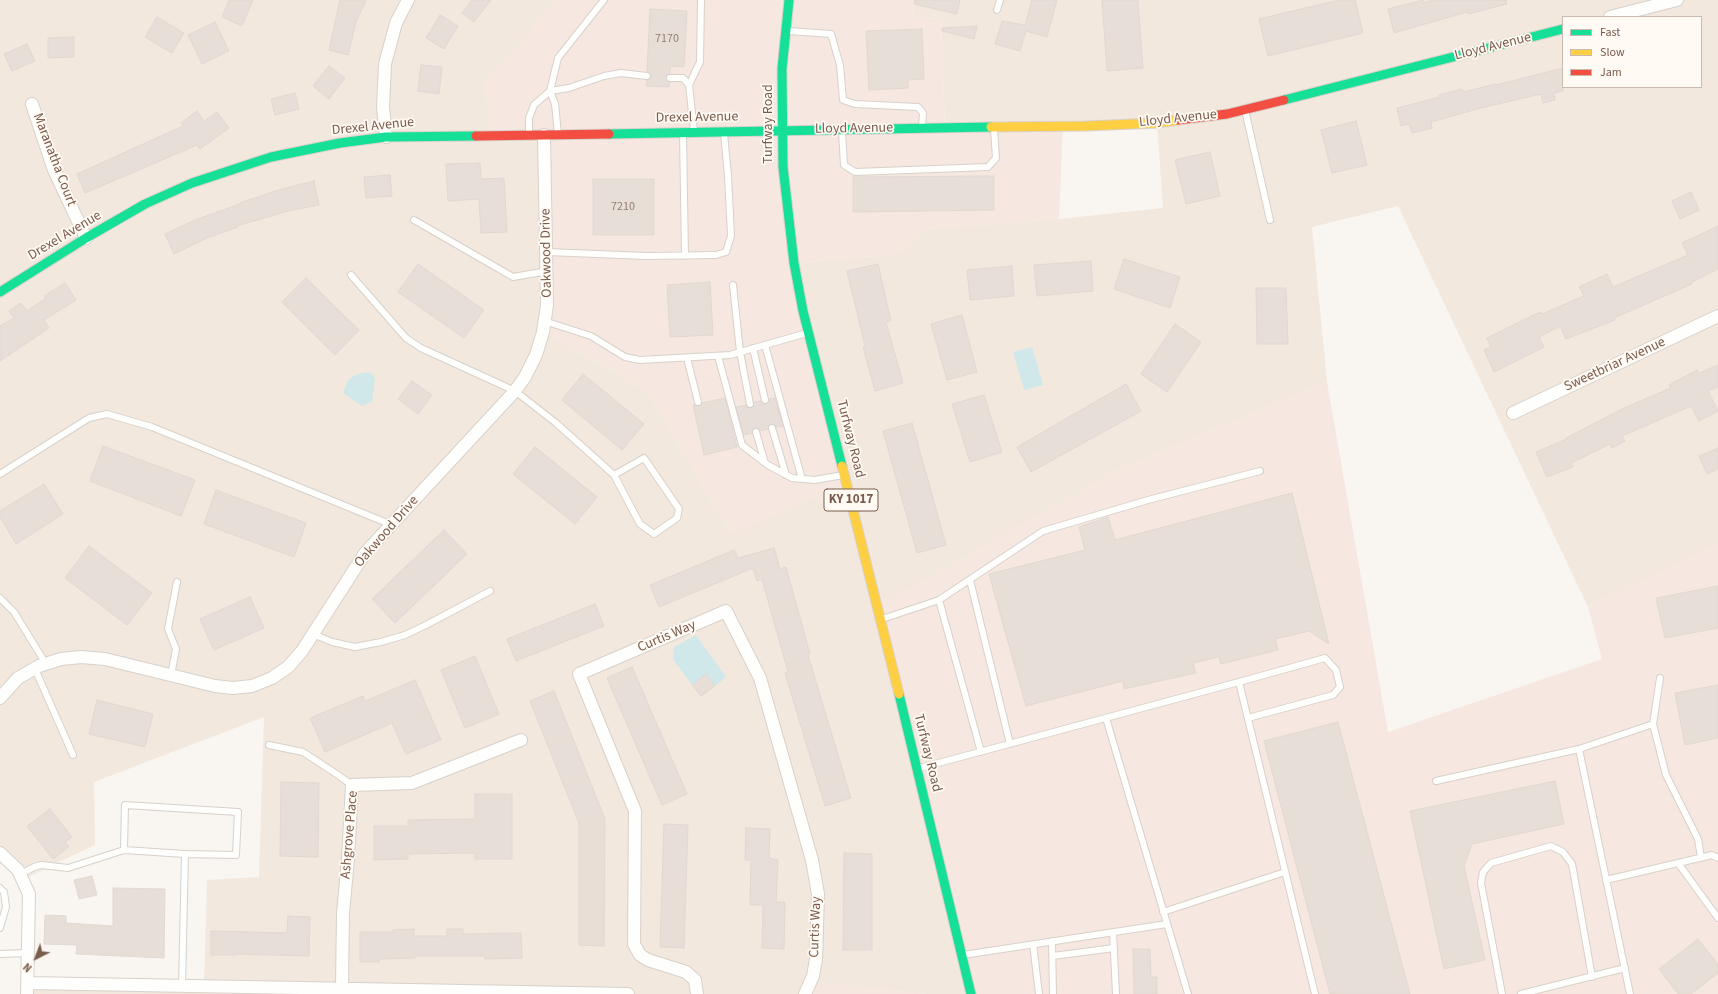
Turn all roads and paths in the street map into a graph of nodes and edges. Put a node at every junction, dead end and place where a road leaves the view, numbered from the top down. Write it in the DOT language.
graph roads {
  1 [pos="408,0"];
  2 [pos="604,0"];
  3 [pos="701,0"];
  4 [pos="789,0"];
  5 [pos="1000,0"];
  6 [pos="1677,0"];
  7 [pos="997,10"];
  8 [pos="1614,16"];
  9 [pos="1562,29"];
  10 [pos="785,30"];
  11 [pos="647,76"];
  12 [pos="670,78"];
  13 [pos="689,85"];
  14 [pos="550,91"];
  15 [pos="32,104"];
  16 [pos="1245,110"];
  17 [pos="994,127"];
  18 [pos="922,128"];
  19 [pos="782,130"];
  20 [pos="842,130"];
  21 [pos="683,132"];
  22 [pos="694,132"];
  23 [pos="724,132"];
  24 [pos="529,135"];
  25 [pos="544,135"];
  26 [pos="558,135"];
  27 [pos="386,137"];
  28 [pos="414,220"];
  29 [pos="1270,220"];
  30 [pos="86,238"];
  31 [pos="547,252"];
  32 [pos="686,256"];
  33 [pos="548,271"];
  34 [pos="352,275"];
  35 [pos="733,285"];
  36 [pos="0,292"];
  37 [pos="1718,316"];
  38 [pos="544,321"];
  39 [pos="809,333"];
  40 [pos="764,345"];
  41 [pos="754,348"];
  42 [pos="740,352"];
  43 [pos="718,356"];
  44 [pos="687,358"];
  45 [pos="515,391"];
  46 [pos="765,400"];
  47 [pos="698,402"];
  48 [pos="750,404"];
  49 [pos="1513,413"];
  50 [pos="772,428"];
  51 [pos="756,432"];
  52 [pos="765,463"];
  53 [pos="1260,470"];
  54 [pos="0,474"];
  55 [pos="614,475"];
  56 [pos="786,475"];
  57 [pos="845,475"];
  58 [pos="802,479"];
  59 [pos="392,525"];
  60 [pos="970,580"];
  61 [pos="178,582"];
  62 [pos="490,591"];
  63 [pos="0,598"];
  64 [pos="939,600"];
  65 [pos="880,620"];
  66 [pos="313,634"];
  67 [pos="40,666"];
  68 [pos="171,675"];
  69 [pos="1660,678"];
  70 [pos="1239,682"];
  71 [pos="0,698"];
  72 [pos="1106,718"];
  73 [pos="1248,718"];
  74 [pos="1653,724"];
  75 [pos="521,740"];
  76 [pos="1010,744"];
  77 [pos="269,745"];
  78 [pos="1579,749"];
  79 [pos="981,752"];
  80 [pos="73,755"];
  81 [pos="916,769"];
  82 [pos="1436,781"];
  83 [pos="352,785"];
  84 [pos="124,850"];
  85 [pos="0,853"];
  86 [pos="185,854"];
  87 [pos="1701,858"];
  88 [pos="1718,858"];
  89 [pos="1678,863"];
  90 [pos="1285,872"];
  91 [pos="21,874"];
  92 [pos="1606,880"];
  93 [pos="0,888"];
  94 [pos="1163,912"];
  95 [pos="1718,918"];
  96 [pos="1167,924"];
  97 [pos="0,928"];
  98 [pos="1113,932"];
  99 [pos="1052,942"];
  100 [pos="1033,944"];
  101 [pos="1114,948"];
  102 [pos="29,953"];
  103 [pos="0,954"];
  104 [pos="962,955"];
  105 [pos="1053,956"];
  106 [pos="1624,968"];
  107 [pos="1592,977"];
  108 [pos="182,986"];
  109 [pos="28,988"];
  110 [pos="342,988"];
  111 [pos="628,994"];
  112 [pos="697,994"];
  113 [pos="805,994"];
  114 [pos="971,994"];
  115 [pos="1039,994"];
  116 [pos="1053,994"];
  117 [pos="1116,994"];
  118 [pos="1188,994"];
  119 [pos="1315,994"];
  120 [pos="1502,994"];
  121 [pos="1521,994"];
  122 [pos="1630,994"];
  1 -- 27 [label="street"];
  2 -- 14 [label="lane"];
  3 -- 13 [label="lane"];
  4 -- 10 [label="street, Turfway Road / KY 1017"];
  5 -- 7 [label="lane"];
  6 -- 8 [label="street"];
  9 -- 16 [label="street, Lloyd Avenue"];
  10 -- 18 [label="lane"];
  10 -- 19 [label="street, Turfway Road / KY 1017"];
  11 -- 14 [label="lane"];
  12 -- 13 [label="lane"];
  13 -- 22 [label="lane"];
  14 -- 24 [label="lane"];
  14 -- 26 [label="lane"];
  15 -- 30 [label="street, Maranatha Court"];
  16 -- 17 [label="street, Lloyd Avenue"];
  16 -- 29 [label="lane"];
  17 -- 18 [label="street, Lloyd Avenue"];
  17 -- 20 [label="lane"];
  18 -- 20 [label="street, Lloyd Avenue"];
  19 -- 20 [label="street, Lloyd Avenue"];
  19 -- 23 [label="street, Drexel Avenue"];
  19 -- 39 [label="street, Turfway Road / KY 1017"];
  21 -- 22 [label="street, Drexel Avenue"];
  21 -- 26 [label="street, Drexel Avenue"];
  21 -- 32 [label="lane"];
  22 -- 23 [label="street, Drexel Avenue"];
  23 -- 32 [label="lane"];
  24 -- 25 [label="street, Drexel Avenue"];
  24 -- 27 [label="street, Drexel Avenue"];
  25 -- 26 [label="street, Drexel Avenue"];
  25 -- 31 [label="street, Oakwood Drive"];
  27 -- 30 [label="street, Drexel Avenue"];
  28 -- 33 [label="lane"];
  30 -- 36 [label="street, Drexel Avenue"];
  31 -- 32 [label="lane"];
  31 -- 33 [label="street, Oakwood Drive"];
  33 -- 38 [label="street, Oakwood Drive"];
  34 -- 45 [label="lane"];
  35 -- 42 [label="lane"];
  37 -- 49 [label="street, Sweetbriar Avenue"];
  38 -- 44 [label="lane"];
  38 -- 45 [label="street, Oakwood Drive"];
  39 -- 40 [label="lane"];
  39 -- 57 [label="street, Turfway Road / KY 1017"];
  40 -- 41 [label="lane"];
  40 -- 58 [label="lane"];
  41 -- 42 [label="lane"];
  41 -- 46 [label="lane"];
  42 -- 43 [label="lane"];
  42 -- 48 [label="lane"];
  43 -- 44 [label="lane"];
  43 -- 52 [label="lane"];
  44 -- 47 [label="lane"];
  45 -- 55 [label="lane"];
  45 -- 59 [label="street, Oakwood Drive"];
  50 -- 56 [label="lane"];
  51 -- 52 [label="lane"];
  52 -- 56 [label="lane"];
  53 -- 60 [label="lane"];
  54 -- 59 [label="lane"];
  55 -- 55 [label="lane"];
  56 -- 58 [label="lane"];
  57 -- 58 [label="lane"];
  57 -- 65 [label="street, Turfway Road / KY 1017"];
  59 -- 66 [label="street, Oakwood Drive"];
  60 -- 64 [label="lane"];
  60 -- 76 [label="lane"];
  61 -- 68 [label="lane"];
  62 -- 66 [label="lane"];
  63 -- 67 [label="lane"];
  64 -- 65 [label="lane"];
  64 -- 79 [label="lane"];
  65 -- 81 [label="street, Turfway Road / KY 1017"];
  66 -- 68 [label="street, Oakwood Drive"];
  67 -- 68 [label="street, Oakwood Drive"];
  67 -- 71 [label="street, Oakwood Drive"];
  67 -- 80 [label="lane"];
  69 -- 74 [label="lane"];
  70 -- 72 [label="lane"];
  70 -- 73 [label="lane"];
  70 -- 73 [label="lane"];
  72 -- 76 [label="lane"];
  72 -- 94 [label="lane"];
  73 -- 90 [label="lane"];
  74 -- 78 [label="lane"];
  74 -- 87 [label="lane"];
  75 -- 83 [label="street, Ashgrove Place"];
  76 -- 79 [label="lane"];
  77 -- 83 [label="lane"];
  78 -- 82 [label="lane"];
  78 -- 92 [label="lane"];
  79 -- 81 [label="lane"];
  81 -- 104 [label="street, Turfway Road / KY 1017"];
  83 -- 110 [label="street, Ashgrove Place"];
  84 -- 86 [label="lane"];
  84 -- 86 [label="lane"];
  84 -- 91 [label="lane"];
  85 -- 91 [label="street"];
  86 -- 108 [label="lane"];
  87 -- 88 [label="lane"];
  87 -- 89 [label="lane"];
  89 -- 92 [label="lane"];
  89 -- 95 [label="lane"];
  90 -- 94 [label="lane"];
  90 -- 119 [label="lane"];
  91 -- 102 [label="street"];
  92 -- 106 [label="lane"];
  93 -- 97 [label="lane"];
  94 -- 96 [label="lane"];
  96 -- 98 [label="lane"];
  96 -- 118 [label="lane"];
  98 -- 99 [label="lane"];
  98 -- 101 [label="lane"];
  99 -- 100 [label="lane"];
  99 -- 105 [label="lane"];
  100 -- 104 [label="lane"];
  100 -- 115 [label="lane"];
  101 -- 105 [label="lane"];
  101 -- 117 [label="lane"];
  102 -- 103 [label="lane"];
  102 -- 109 [label="street"];
  104 -- 114 [label="street, Turfway Road / KY 1017"];
  105 -- 116 [label="lane"];
  106 -- 107 [label="lane"];
  106 -- 122 [label="lane"];
  107 -- 120 [label="lane"];
  107 -- 121 [label="lane"];
  108 -- 109 [label="street"];
  108 -- 110 [label="street"];
  110 -- 111 [label="street"];
  112 -- 113 [label="street, Curtis Way"];
}
